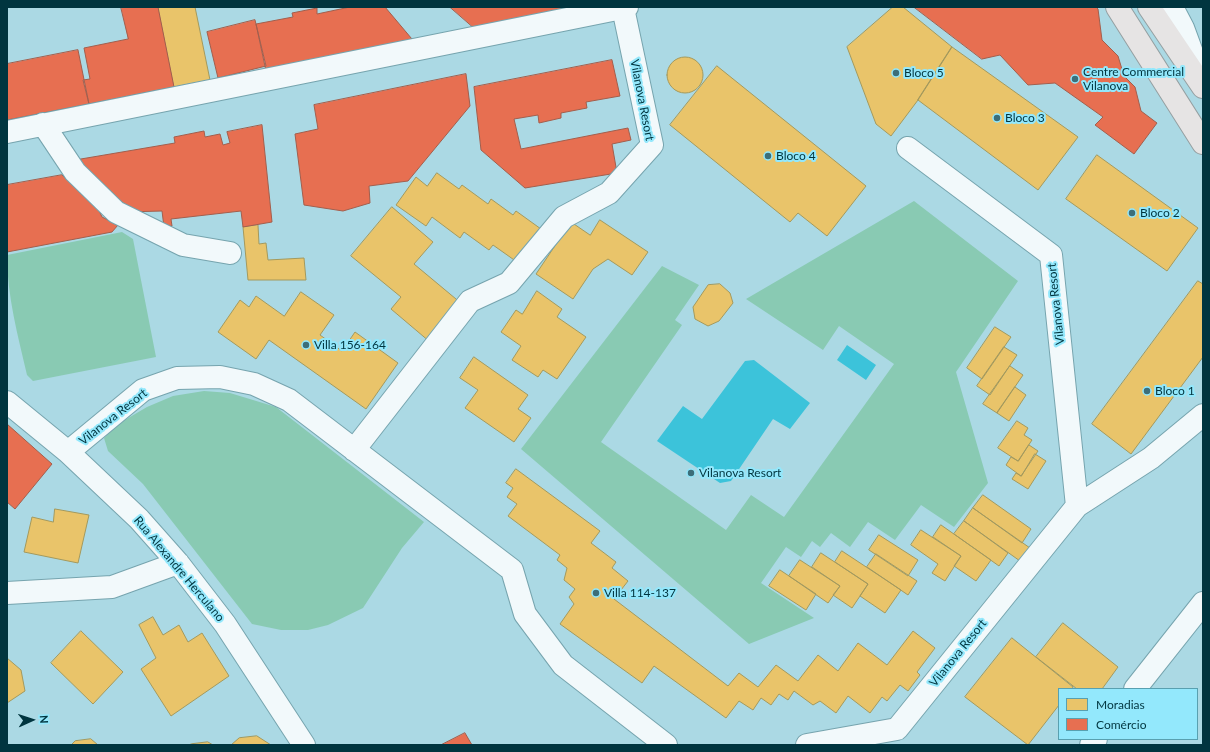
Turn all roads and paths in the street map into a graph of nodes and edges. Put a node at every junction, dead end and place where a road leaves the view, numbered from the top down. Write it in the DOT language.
graph roads {
  1 [pos="625,7"];
  2 [pos="1117,7"];
  3 [pos="1149,7"];
  4 [pos="1172,7"];
  5 [pos="1203,83"];
  6 [pos="1203,87"];
  7 [pos="43,124"];
  8 [pos="7,132"];
  9 [pos="1203,143"];
  10 [pos="908,148"];
  11 [pos="230,253"];
  12 [pos="7,402"];
  13 [pos="1203,415"];
  14 [pos="354,450"];
  15 [pos="68,452"];
  16 [pos="1077,506"];
  17 [pos="178,564"];
  18 [pos="7,593"];
  19 [pos="1203,603"];
  20 [pos="1136,688"];
  21 [pos="304,745"];
  22 [pos="666,745"];
  23 [pos="808,745"];
  1 -- 7 [label="street"];
  1 -- 14 [label="street, Vilanova Resort"];
  2 -- 9 [label="main road"];
  3 -- 6 [label="main road"];
  4 -- 5 [label="street"];
  7 -- 8 [label="street"];
  7 -- 11 [label="street"];
  10 -- 16 [label="street, Vilanova Resort"];
  12 -- 15 [label="street, Rua Alexandre Herculano"];
  13 -- 16 [label="street, Vilanova Resort"];
  14 -- 15 [label="street, Vilanova Resort"];
  14 -- 22 [label="street, Vilanova Resort"];
  15 -- 17 [label="street, Rua Alexandre Herculano"];
  16 -- 23 [label="street, Vilanova Resort"];
  17 -- 18 [label="street"];
  17 -- 21 [label="street, Rua Alexandre Herculano"];
  19 -- 20 [label="street"];
}
